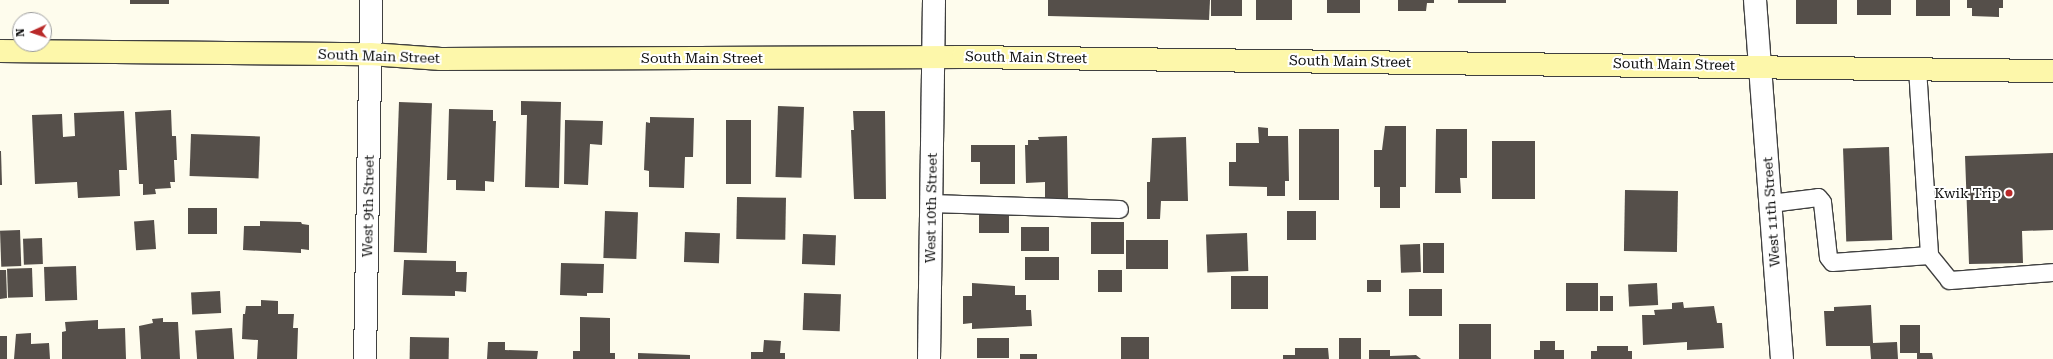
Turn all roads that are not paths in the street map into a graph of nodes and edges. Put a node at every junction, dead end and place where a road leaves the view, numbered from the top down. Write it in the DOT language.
graph roads {
  1 [pos="371,0"];
  2 [pos="934,0"];
  3 [pos="1755,0"];
  4 [pos="0,51"];
  5 [pos="370,54"];
  6 [pos="934,56"];
  7 [pos="1760,66"];
  8 [pos="1917,68"];
  9 [pos="2053,70"];
  10 [pos="1770,203"];
  11 [pos="931,204"];
  12 [pos="1119,209"];
  13 [pos="1929,255"];
  14 [pos="2053,272"];
  15 [pos="365,359"];
  16 [pos="929,359"];
  17 [pos="1782,359"];
  1 -- 5 [label="street, West 9th Street"];
  2 -- 6 [label="street, West 10th Street"];
  3 -- 7 [label="street, West 11th Street"];
  4 -- 5 [label="main road, South Main Street"];
  5 -- 6 [label="main road, South Main Street"];
  5 -- 15 [label="street, West 9th Street"];
  6 -- 7 [label="main road, South Main Street"];
  6 -- 11 [label="street, West 10th Street"];
  7 -- 8 [label="main road, South Main Street"];
  7 -- 10 [label="street, West 11th Street"];
  8 -- 9 [label="main road, South Main Street"];
  8 -- 13 [label="lane"];
  10 -- 13 [label="lane"];
  10 -- 17 [label="street, West 11th Street"];
  11 -- 12 [label="lane"];
  11 -- 16 [label="street, West 10th Street"];
  13 -- 14 [label="lane"];
}
